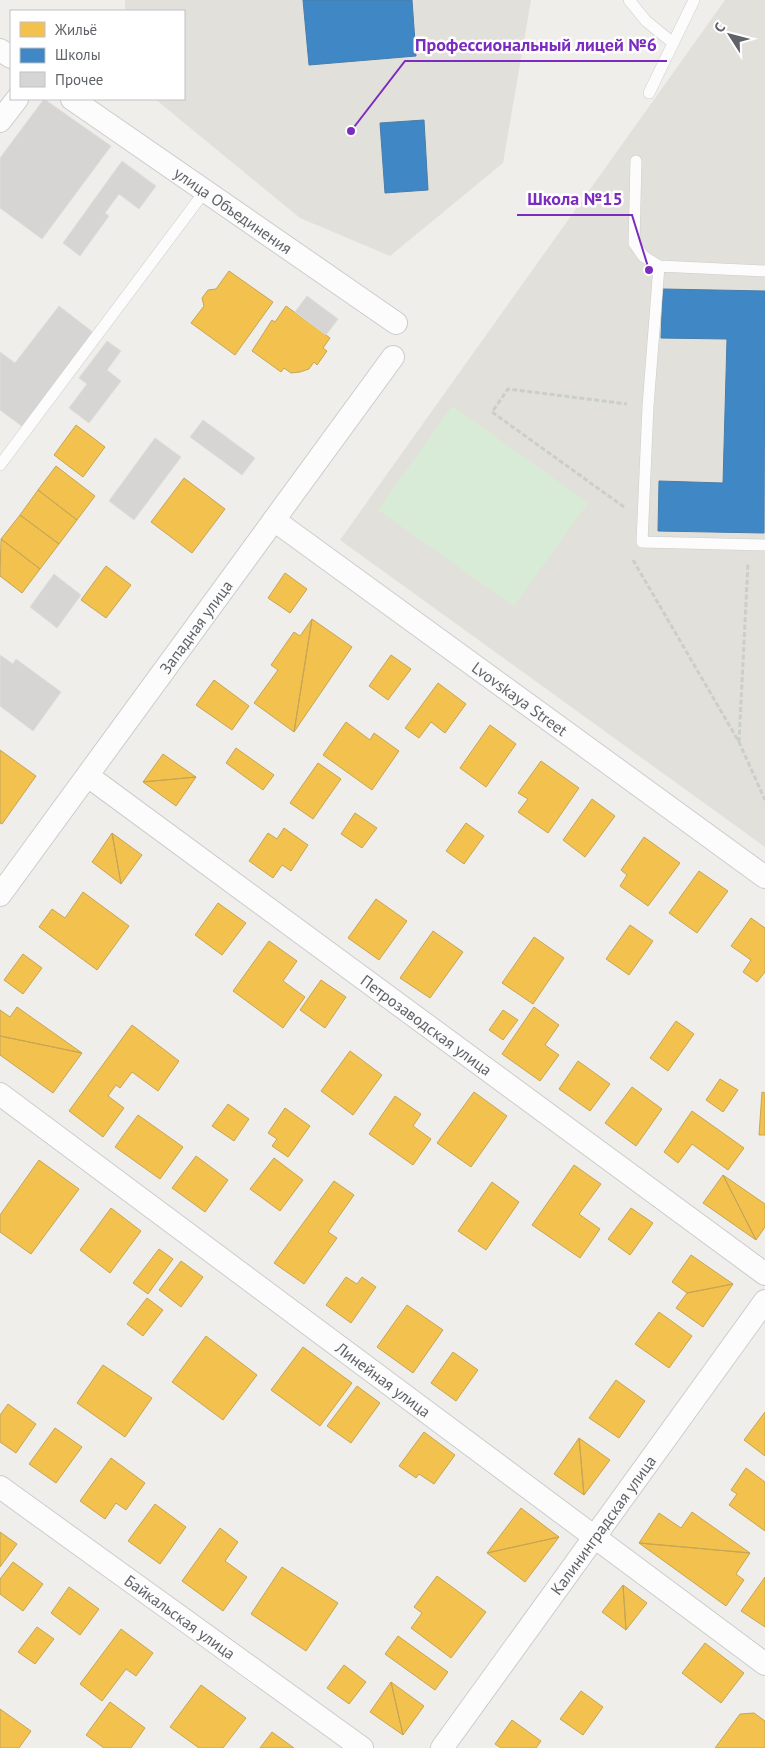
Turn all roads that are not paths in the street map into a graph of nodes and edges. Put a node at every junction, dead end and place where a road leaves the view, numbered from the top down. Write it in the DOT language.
graph roads {
  1 [pos="629,0"];
  2 [pos="694,0"];
  3 [pos="673,43"];
  4 [pos="649,93"];
  5 [pos="15,100"];
  6 [pos="73,100"];
  7 [pos="0,121"];
  8 [pos="636,161"];
  9 [pos="205,191"];
  10 [pos="659,266"];
  11 [pos="765,270"];
  12 [pos="396,323"];
  13 [pos="393,357"];
  14 [pos="0,465"];
  15 [pos="274,520"];
  16 [pos="765,545"];
  17 [pos="88,776"];
  18 [pos="765,877"];
  19 [pos="0,895"];
  20 [pos="0,1094"];
  21 [pos="765,1274"];
  22 [pos="765,1301"];
  23 [pos="0,1487"];
  24 [pos="594,1537"];
  25 [pos="765,1664"];
  26 [pos="362,1748"];
  27 [pos="442,1748"];
  1 -- 3 [label="lane"];
  2 -- 3 [label="lane"];
  3 -- 4 [label="lane"];
  5 -- 7 [label="street"];
  6 -- 9 [label="street, улица Объединения"];
  8 -- 10 [label="lane"];
  9 -- 12 [label="street, улица Объединения"];
  9 -- 14 [label="lane"];
  10 -- 11 [label="lane"];
  10 -- 16 [label="lane"];
  13 -- 15 [label="street, Западная улица"];
  15 -- 17 [label="street, Западная улица"];
  15 -- 18 [label="street, Lvovskaya Street"];
  17 -- 19 [label="street, Западная улица"];
  17 -- 21 [label="street, Петрозаводская улица"];
  20 -- 24 [label="street, Линейная улица"];
  22 -- 24 [label="street, Калининградская улица"];
  23 -- 26 [label="street, Байкальская улица"];
  24 -- 25 [label="street, Линейная улица"];
  24 -- 27 [label="street, Калининградская улица"];
}
